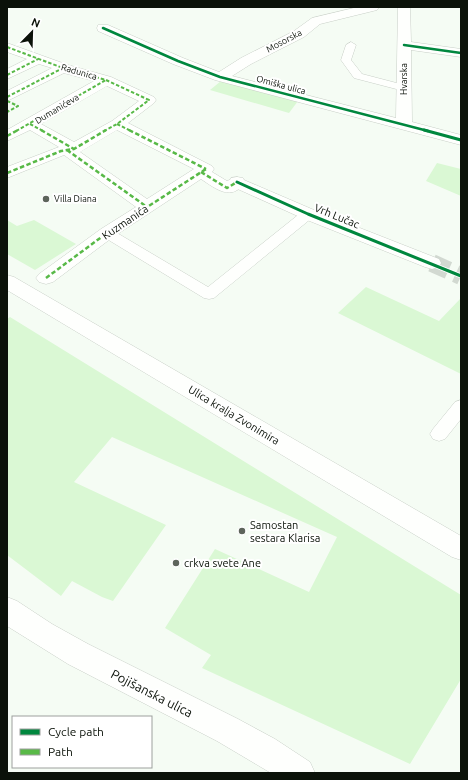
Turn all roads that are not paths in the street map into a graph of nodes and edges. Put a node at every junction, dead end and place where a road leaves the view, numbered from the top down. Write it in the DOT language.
graph roads {
  1 [pos="373,7"];
  2 [pos="404,7"];
  3 [pos="103,28"];
  4 [pos="351,45"];
  5 [pos="404,45"];
  6 [pos="7,47"];
  7 [pos="461,53"];
  8 [pos="38,59"];
  9 [pos="63,68"];
  10 [pos="7,75"];
  11 [pos="220,77"];
  12 [pos="106,80"];
  13 [pos="404,88"];
  14 [pos="7,97"];
  15 [pos="7,100"];
  16 [pos="7,112"];
  17 [pos="30,124"];
  18 [pos="117,124"];
  19 [pos="404,126"];
  20 [pos="7,136"];
  21 [pos="461,140"];
  22 [pos="71,150"];
  23 [pos="204,171"];
  24 [pos="7,173"];
  25 [pos="148,207"];
  26 [pos="308,214"];
  27 [pos="107,233"];
  28 [pos="432,263"];
  29 [pos="46,278"];
  30 [pos="7,281"];
  31 [pos="459,414"];
  32 [pos="439,434"];
  33 [pos="461,549"];
  34 [pos="8,613"];
  35 [pos="299,773"];
  1 -- 11 [label="street, Mosorska"];
  2 -- 5 [label="street, Hvarska"];
  3 -- 11 [label="street, Omiška ulica"];
  4 -- 13 [label="lane"];
  5 -- 7 [label="street"];
  5 -- 13 [label="street, Hvarska"];
  6 -- 8 [label="street, Radunica"];
  8 -- 9 [label="street, Radunica"];
  8 -- 10 [label="street"];
  9 -- 12 [label="street, Radunica"];
  9 -- 14 [label="street"];
  11 -- 19 [label="street, Omiška ulica"];
  12 -- 17 [label="street, Dumanićeva"];
  12 -- 18 [label="street, Radunica"];
  13 -- 19 [label="street, Hvarska"];
  15 -- 16 [label="street"];
  17 -- 20 [label="street, Dumanićeva"];
  17 -- 22 [label="street"];
  18 -- 22 [label="street"];
  18 -- 23 [label="street, Vrh Lučac"];
  19 -- 21 [label="street, Omiška ulica"];
  22 -- 24 [label="street"];
  22 -- 25 [label="street"];
  23 -- 25 [label="street, Kuzmanića"];
  23 -- 26 [label="street, Vrh Lučac"];
  25 -- 27 [label="street, Kuzmanića"];
  26 -- 27 [label="lane"];
  26 -- 28 [label="street, Vrh Lučac"];
  27 -- 29 [label="street, Kuzmanića"];
  30 -- 33 [label="street, Ulica kralja Zvonimira"];
  31 -- 32 [label="lane"];
  34 -- 35 [label="street, Pojišanska ulica"];
}
